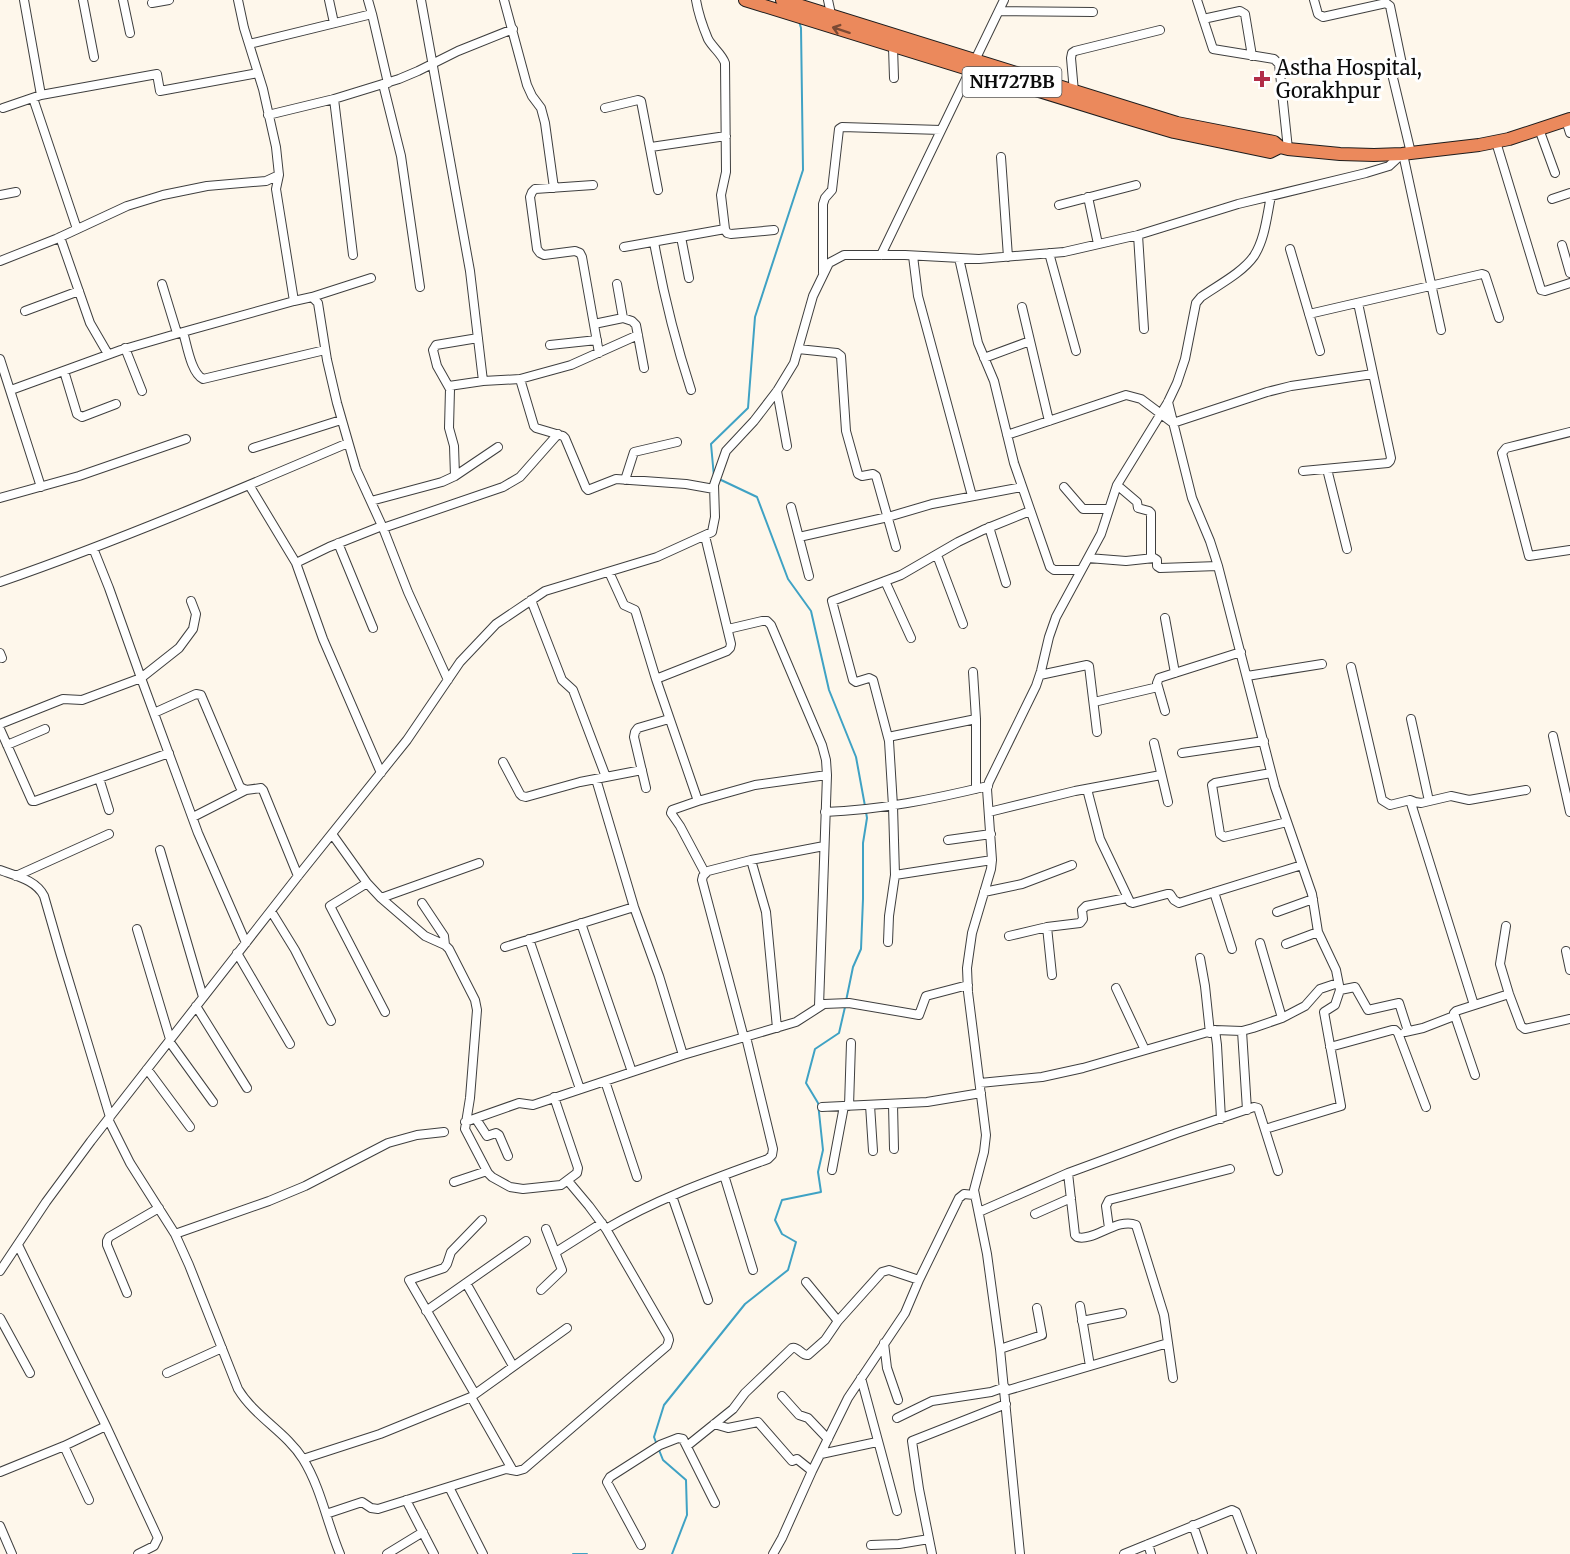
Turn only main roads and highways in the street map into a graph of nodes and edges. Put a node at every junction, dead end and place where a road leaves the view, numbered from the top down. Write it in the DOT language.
graph roads {
  1 [pos="745,0"];
  2 [pos="782,0"];
  3 [pos="866,32"];
  4 [pos="972,65"];
  5 [pos="1568,119"];
  6 [pos="1284,148"];
  3 -- 1 [label="highway, NH727BB, one-way"];
  2 -- 3 [label="highway, NH727BB"];
  3 -- 4 [label="highway, NH727BB"];
  3 -- 4 [label="highway, NH727BB"];
  4 -- 6 [label="highway, NH727BB"];
  4 -- 6 [label="highway, NH727BB"];
  5 -- 6 [label="highway, NH727BB"];
}
